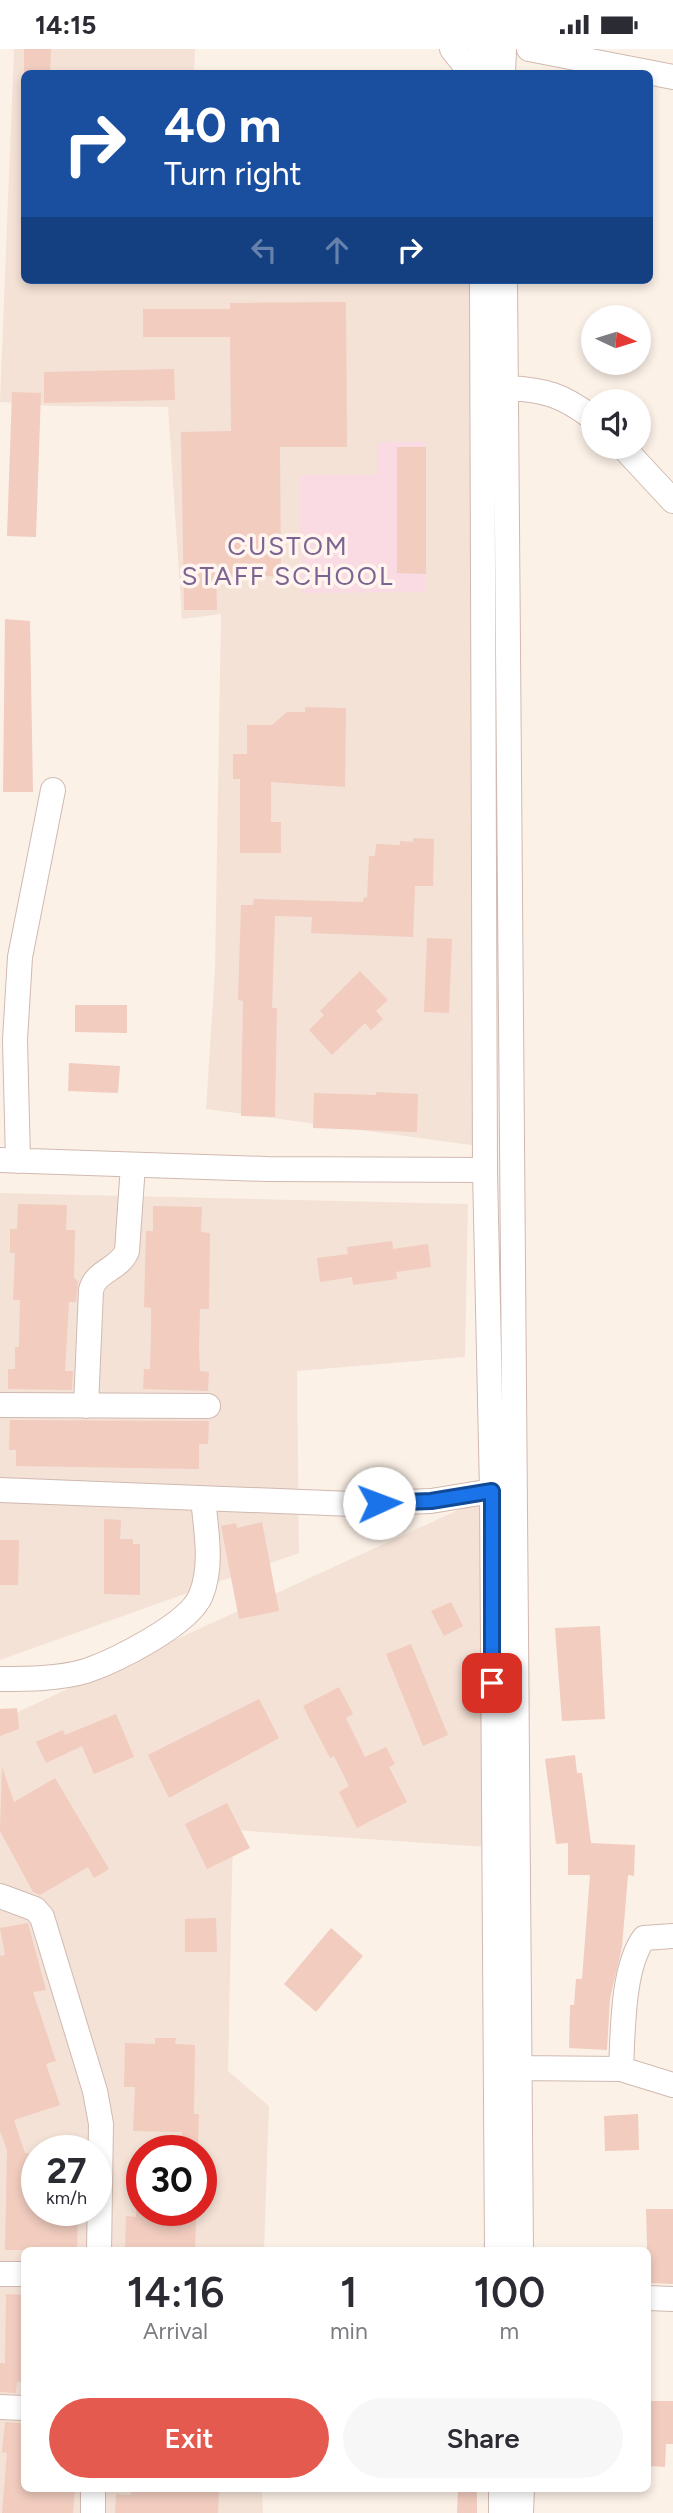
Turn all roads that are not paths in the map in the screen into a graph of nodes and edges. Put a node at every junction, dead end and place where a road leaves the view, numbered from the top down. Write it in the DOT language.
graph roads {
  1 [pos="452,49"];
  2 [pos="480,49"];
  3 [pos="504,49"];
  4 [pos="529,49"];
  5 [pos="600,62"];
  6 [pos="469,70"];
  7 [pos="481,70"];
  8 [pos="503,70"];
  9 [pos="569,70"];
  10 [pos="639,70"];
  11 [pos="653,73"];
  12 [pos="673,77"];
  13 [pos="482,284"];
  14 [pos="505,284"];
  15 [pos="508,388"];
  16 [pos="581,410"];
  17 [pos="634,459"];
  18 [pos="673,501"];
  19 [pos="53,790"];
  20 [pos="9,1161"];
  21 [pos="133,1165"];
  22 [pos="485,1170"];
  23 [pos="0,1405"];
  24 [pos="86,1406"];
  25 [pos="208,1406"];
  26 [pos="0,1490"];
  27 [pos="492,1491"];
  28 [pos="203,1499"];
  29 [pos="0,1679"];
  30 [pos="0,1896"];
  31 [pos="505,1906"];
  32 [pos="673,1936"];
  33 [pos="518,2068"];
  34 [pos="621,2069"];
  35 [pos="673,2085"];
  36 [pos="99,2247"];
  37 [pos="497,2247"];
  38 [pos="522,2247"];
  39 [pos="0,2274"];
  40 [pos="21,2274"];
  41 [pos="651,2298"];
  42 [pos="673,2299"];
  43 [pos="0,2407"];
  44 [pos="21,2408"];
  45 [pos="93,2492"];
  46 [pos="501,2492"];
  47 [pos="522,2492"];
  48 [pos="93,2513"];
  49 [pos="502,2513"];
  50 [pos="522,2513"];
  1 -- 6 [label="street"];
  2 -- 7 [label="street"];
  3 -- 8 [label="street"];
  4 -- 5 [label="street"];
  5 -- 9 [label="street"];
  5 -- 10 [label="street"];
  11 -- 12 [label="street"];
  13 -- 22 [label="street"];
  14 -- 15 [label="street"];
  15 -- 16 [label="street"];
  15 -- 31 [label="street"];
  17 -- 18 [label="street"];
  19 -- 20 [label="street"];
  20 -- 21 [label="street"];
  21 -- 22 [label="street"];
  21 -- 24 [label="street"];
  22 -- 27 [label="street"];
  23 -- 24 [label="street"];
  24 -- 25 [label="street"];
  26 -- 28 [label="street"];
  27 -- 28 [label="street"];
  27 -- 31 [label="street"];
  28 -- 29 [label="street"];
  30 -- 36 [label="street"];
  31 -- 33 [label="street"];
  31 -- 37 [label="street"];
  32 -- 34 [label="street"];
  33 -- 34 [label="street"];
  33 -- 38 [label="street"];
  34 -- 35 [label="street"];
  39 -- 40 [label="street"];
  41 -- 42 [label="street"];
  43 -- 44 [label="street"];
  45 -- 48 [label="street"];
  46 -- 49 [label="street"];
  47 -- 50 [label="street"];
}
